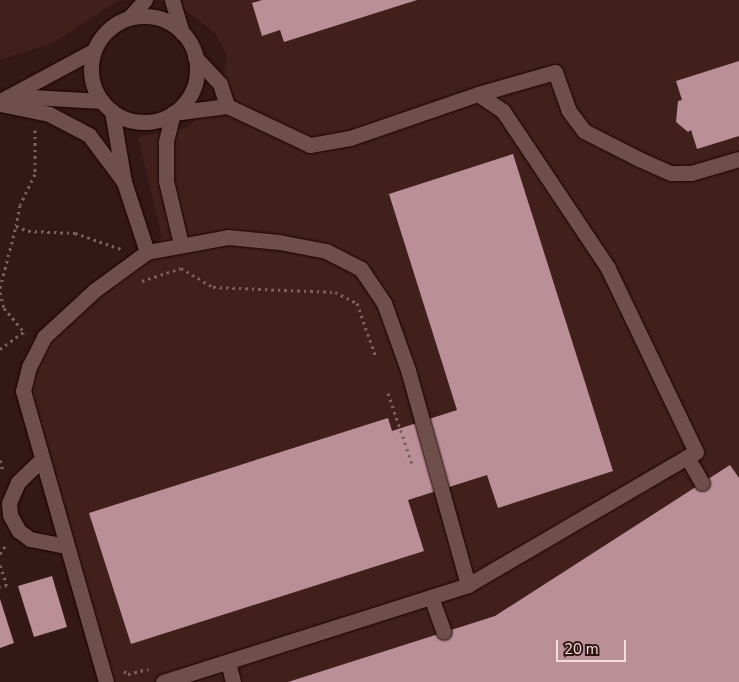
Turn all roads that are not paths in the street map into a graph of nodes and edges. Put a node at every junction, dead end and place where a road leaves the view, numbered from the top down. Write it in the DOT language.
graph roads {
  1 [pos="145,0"];
  2 [pos="172,0"];
  3 [pos="130,17"];
  4 [pos="182,32"];
  5 [pos="93,51"];
  6 [pos="195,57"];
  7 [pos="478,94"];
  8 [pos="5,100"];
  9 [pos="107,106"];
  10 [pos="227,106"];
  11 [pos="173,113"];
  12 [pos="739,158"];
  13 [pos="124,182"];
  14 [pos="181,244"];
  15 [pos="147,252"];
  16 [pos="687,457"];
  17 [pos="41,460"];
  18 [pos="702,483"];
  19 [pos="65,546"];
  20 [pos="468,585"];
  21 [pos="431,597"];
  22 [pos="444,632"];
  23 [pos="228,662"];
  24 [pos="106,682"];
  25 [pos="164,682"];
  26 [pos="232,682"];
  1 -- 3 [label="street"];
  2 -- 4 [label="street"];
  3 -- 4 [label="street"];
  3 -- 5 [label="street"];
  4 -- 6 [label="street"];
  5 -- 8 [label="street"];
  5 -- 9 [label="street"];
  6 -- 10 [label="street"];
  6 -- 11 [label="street"];
  7 -- 10 [label="street"];
  7 -- 12 [label="street"];
  7 -- 16 [label="street"];
  8 -- 9 [label="street"];
  8 -- 13 [label="street"];
  9 -- 11 [label="street"];
  9 -- 13 [label="street"];
  10 -- 11 [label="street"];
  11 -- 14 [label="street"];
  13 -- 15 [label="street"];
  14 -- 15 [label="street"];
  14 -- 20 [label="street"];
  15 -- 17 [label="street"];
  16 -- 18 [label="street"];
  16 -- 20 [label="street"];
  17 -- 19 [label="street"];
  17 -- 19 [label="street"];
  19 -- 24 [label="street"];
  20 -- 21 [label="street"];
  21 -- 22 [label="street"];
  21 -- 23 [label="street"];
  23 -- 25 [label="street"];
  23 -- 26 [label="street"];
}
